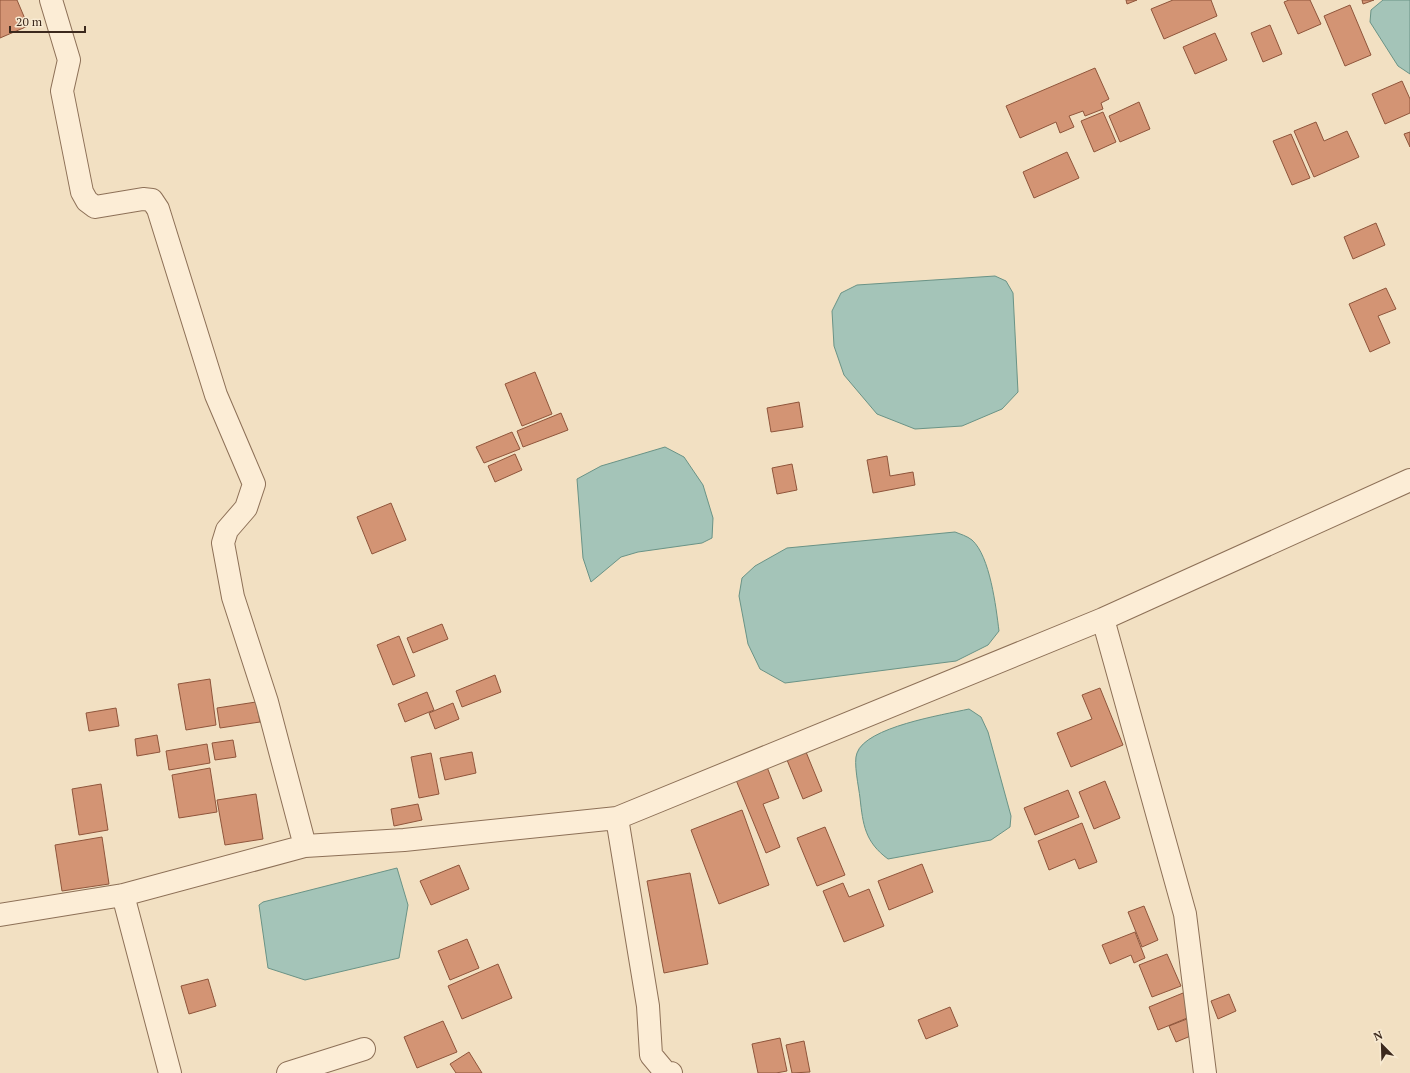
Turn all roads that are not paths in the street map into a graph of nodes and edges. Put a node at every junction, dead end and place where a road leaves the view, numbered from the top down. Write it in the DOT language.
graph roads {
  1 [pos="51,0"];
  2 [pos="1410,480"];
  3 [pos="1103,619"];
  4 [pos="617,818"];
  5 [pos="305,846"];
  6 [pos="123,895"];
  7 [pos="0,915"];
  8 [pos="364,1049"];
  9 [pos="170,1073"];
  10 [pos="288,1073"];
  11 [pos="671,1073"];
  12 [pos="1205,1073"];
  1 -- 5 [label="street"];
  2 -- 3 [label="street"];
  3 -- 4 [label="street"];
  3 -- 12 [label="street"];
  4 -- 5 [label="street"];
  4 -- 11 [label="street"];
  5 -- 6 [label="street"];
  6 -- 7 [label="street"];
  6 -- 9 [label="street"];
  8 -- 10 [label="street"];
}
